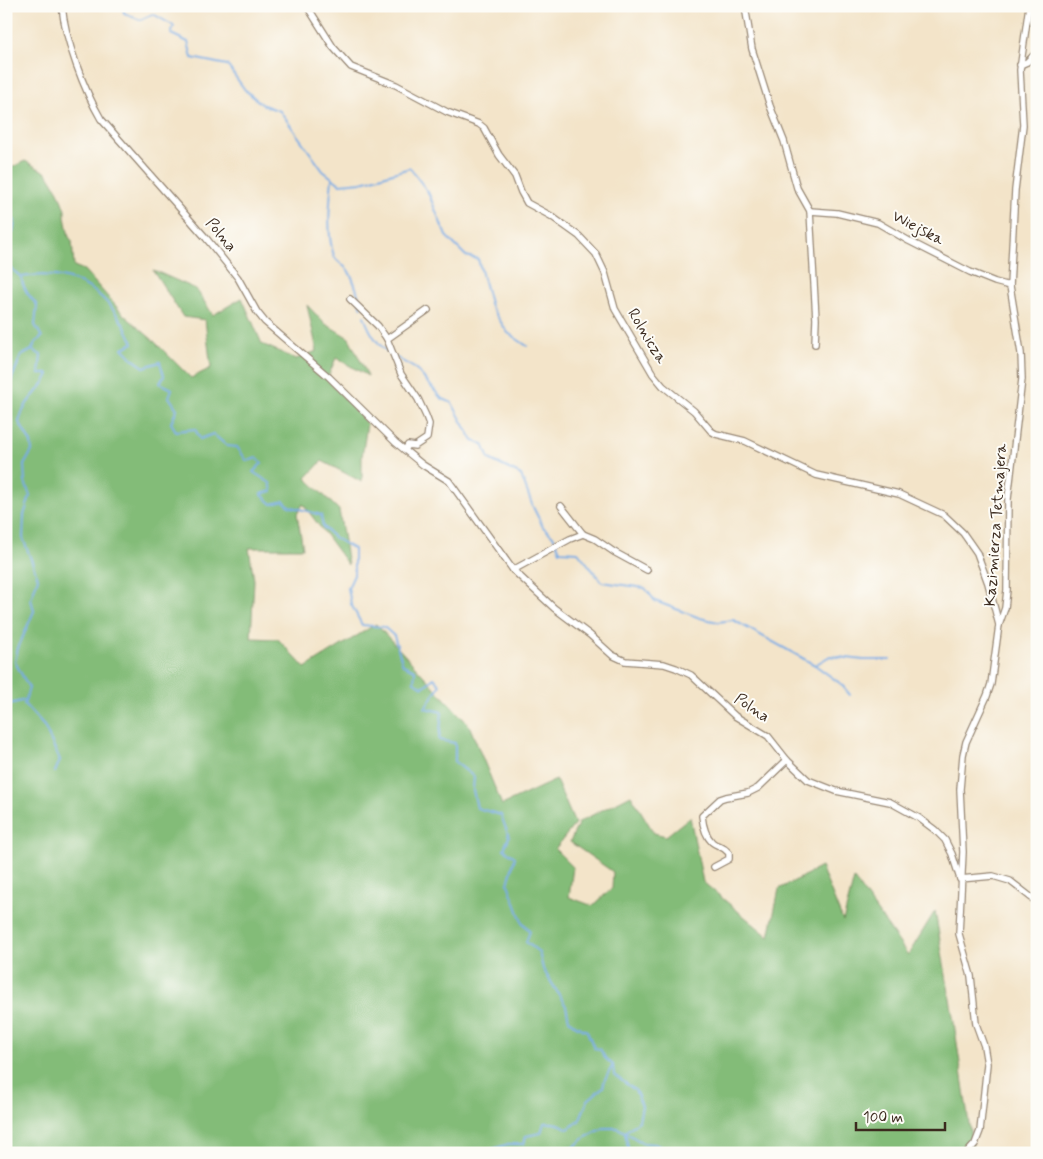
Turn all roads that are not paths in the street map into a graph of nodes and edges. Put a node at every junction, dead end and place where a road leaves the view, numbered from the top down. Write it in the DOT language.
graph roads {
  1 [pos="62,6"];
  2 [pos="307,6"];
  3 [pos="745,6"];
  4 [pos="1029,6"];
  5 [pos="1037,52"];
  6 [pos="1020,65"];
  7 [pos="810,211"];
  8 [pos="1010,286"];
  9 [pos="350,299"];
  10 [pos="428,310"];
  11 [pos="387,339"];
  12 [pos="815,344"];
  13 [pos="404,450"];
  14 [pos="561,506"];
  15 [pos="584,534"];
  16 [pos="513,570"];
  17 [pos="647,570"];
  18 [pos="1000,625"];
  19 [pos="787,760"];
  20 [pos="714,867"];
  21 [pos="960,879"];
  22 [pos="1037,902"];
  23 [pos="967,1153"];
  1 -- 13 [label="street, Polna"];
  2 -- 18 [label="street, Rolnicza"];
  3 -- 7 [label="street"];
  4 -- 6 [label="street, Kazimierza Tetmajera"];
  5 -- 6 [label="street"];
  6 -- 8 [label="street, Kazimierza Tetmajera"];
  7 -- 8 [label="street, Wiejska"];
  7 -- 12 [label="street"];
  8 -- 18 [label="street, Kazimierza Tetmajera"];
  9 -- 11 [label="street"];
  10 -- 11 [label="street"];
  11 -- 13 [label="street"];
  13 -- 16 [label="street, Polna"];
  14 -- 15 [label="street"];
  15 -- 16 [label="street"];
  15 -- 17 [label="street"];
  16 -- 19 [label="street, Polna"];
  18 -- 21 [label="street, Kazimierza Tetmajera"];
  19 -- 20 [label="street"];
  19 -- 21 [label="street, Polna"];
  21 -- 22 [label="street"];
  21 -- 23 [label="street, Kazimierza Tetmajera"];
}
